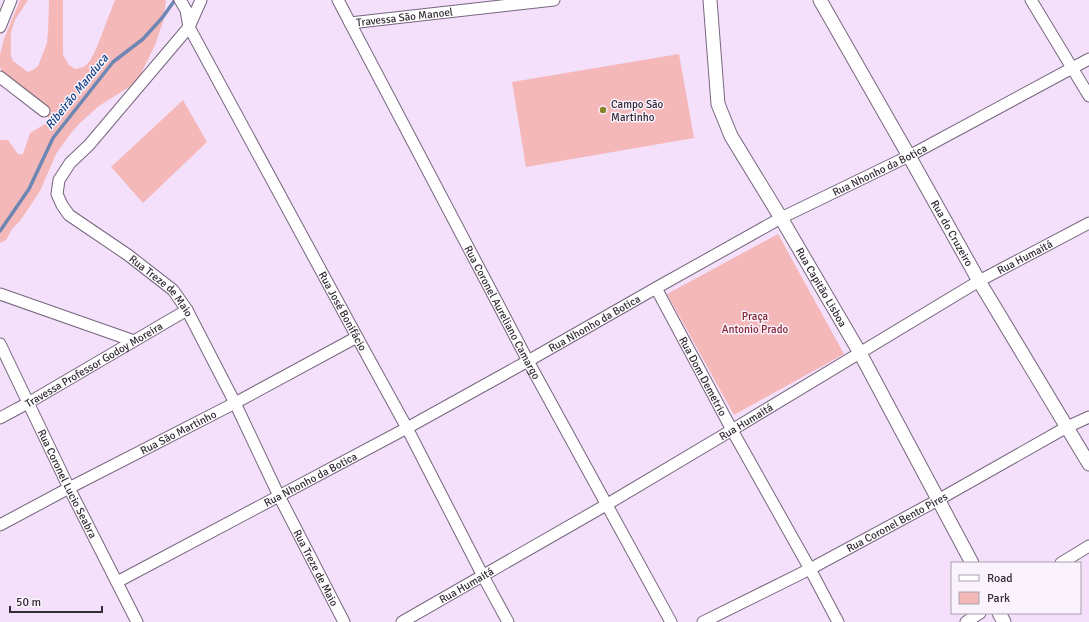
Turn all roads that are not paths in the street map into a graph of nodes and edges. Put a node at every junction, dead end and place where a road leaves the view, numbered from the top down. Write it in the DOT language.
graph roads {
  1 [pos="11,0"];
  2 [pos="180,0"];
  3 [pos="201,0"];
  4 [pos="338,0"];
  5 [pos="554,0"];
  6 [pos="710,0"];
  7 [pos="820,0"];
  8 [pos="1032,0"];
  9 [pos="513,2"];
  10 [pos="350,23"];
  11 [pos="189,27"];
  12 [pos="0,28"];
  13 [pos="1089,59"];
  14 [pos="1073,68"];
  15 [pos="0,78"];
  16 [pos="1089,96"];
  17 [pos="44,111"];
  18 [pos="909,156"];
  19 [pos="781,218"];
  20 [pos="1089,222"];
  21 [pos="979,281"];
  22 [pos="656,288"];
  23 [pos="0,294"];
  24 [pos="187,310"];
  25 [pos="357,337"];
  26 [pos="134,341"];
  27 [pos="0,344"];
  28 [pos="860,353"];
  29 [pos="528,361"];
  30 [pos="28,403"];
  31 [pos="235,403"];
  32 [pos="1089,417"];
  33 [pos="0,418"];
  34 [pos="407,428"];
  35 [pos="1068,428"];
  36 [pos="732,430"];
  37 [pos="1089,464"];
  38 [pos="69,488"];
  39 [pos="279,496"];
  40 [pos="938,500"];
  41 [pos="606,505"];
  42 [pos="0,525"];
  43 [pos="1089,546"];
  44 [pos="971,562"];
  45 [pos="1064,562"];
  46 [pos="810,569"];
  47 [pos="483,576"];
  48 [pos="117,582"];
  49 [pos="978,614"];
  50 [pos="137,622"];
  51 [pos="344,622"];
  52 [pos="402,622"];
  53 [pos="508,622"];
  54 [pos="671,622"];
  55 [pos="703,622"];
  56 [pos="838,622"];
  57 [pos="966,622"];
  1 -- 12 [label="street"];
  2 -- 11 [label="street, Rua José Bonifácio"];
  3 -- 11 [label="street, Rua Treze de Maio"];
  4 -- 10 [label="street, Rua Coronel Aureliano Camargo"];
  5 -- 9 [label="street, Travessa São Manoel"];
  6 -- 19 [label="street, Rua Capitão Lisboa"];
  7 -- 18 [label="street, Rua do Cruzeiro"];
  8 -- 14 [label="street"];
  9 -- 10 [label="street, Travessa São Manoel"];
  10 -- 29 [label="street, Rua Coronel Aureliano Camargo"];
  11 -- 24 [label="street, Rua Treze de Maio"];
  11 -- 25 [label="street, Rua José Bonifácio"];
  13 -- 14 [label="street, Rua Nhonho da Botica"];
  14 -- 16 [label="street"];
  14 -- 18 [label="street, Rua Nhonho da Botica"];
  15 -- 17 [label="street"];
  18 -- 19 [label="street, Rua Nhonho da Botica"];
  18 -- 21 [label="street, Rua do Cruzeiro"];
  19 -- 22 [label="street, Rua Nhonho da Botica"];
  19 -- 28 [label="street, Rua Capitão Lisboa"];
  20 -- 21 [label="street, Rua Humaitá"];
  21 -- 28 [label="street, Rua Humaitá"];
  21 -- 35 [label="street, Rua do Cruzeiro"];
  22 -- 29 [label="street, Rua Nhonho da Botica"];
  22 -- 36 [label="street, Rua Dom Demetrio"];
  23 -- 26 [label="street"];
  24 -- 26 [label="street, Travessa Professor Godoy Moreira"];
  24 -- 31 [label="street, Rua Treze de Maio"];
  25 -- 31 [label="street, Rua São Martinho"];
  25 -- 34 [label="street, Rua José Bonifácio"];
  26 -- 30 [label="street, Travessa Professor Godoy Moreira"];
  27 -- 30 [label="street, Rua Coronel Lucio Seabra"];
  28 -- 36 [label="street, Rua Humaitá"];
  28 -- 40 [label="street, Rua Capitão Lisboa"];
  29 -- 34 [label="street, Rua Nhonho da Botica"];
  29 -- 41 [label="street, Rua Coronel Aureliano Camargo"];
  30 -- 33 [label="street, Travessa Professor Godoy Moreira"];
  30 -- 38 [label="street, Rua Coronel Lucio Seabra"];
  31 -- 38 [label="street, Rua São Martinho"];
  31 -- 39 [label="street, Rua Treze de Maio"];
  32 -- 35 [label="street, Rua Coronel Bento Pires"];
  34 -- 39 [label="street, Rua Nhonho da Botica"];
  34 -- 47 [label="street, Rua José Bonifácio"];
  35 -- 37 [label="street, Rua do Cruzeiro"];
  35 -- 40 [label="street, Rua Coronel Bento Pires"];
  36 -- 41 [label="street, Rua Humaitá"];
  36 -- 46 [label="street, Rua Dom Demetrio"];
  38 -- 42 [label="street, Rua São Martinho"];
  38 -- 48 [label="street, Rua Coronel Lucio Seabra"];
  39 -- 48 [label="street, Rua Nhonho da Botica"];
  39 -- 51 [label="street, Rua Treze de Maio"];
  40 -- 44 [label="street, Rua Capitão Lisboa"];
  40 -- 46 [label="street, Rua Coronel Bento Pires"];
  41 -- 47 [label="street, Rua Humaitá"];
  41 -- 54 [label="street, Rua Coronel Aureliano Camargo"];
  43 -- 45 [label="street"];
  46 -- 55 [label="street, Rua Coronel Bento Pires"];
  46 -- 56 [label="street, Rua Dom Demetrio"];
  47 -- 52 [label="street, Rua Humaitá"];
  47 -- 53 [label="street, Rua José Bonifácio"];
  48 -- 50 [label="street, Rua Coronel Lucio Seabra"];
  49 -- 57 [label="street"];
}
